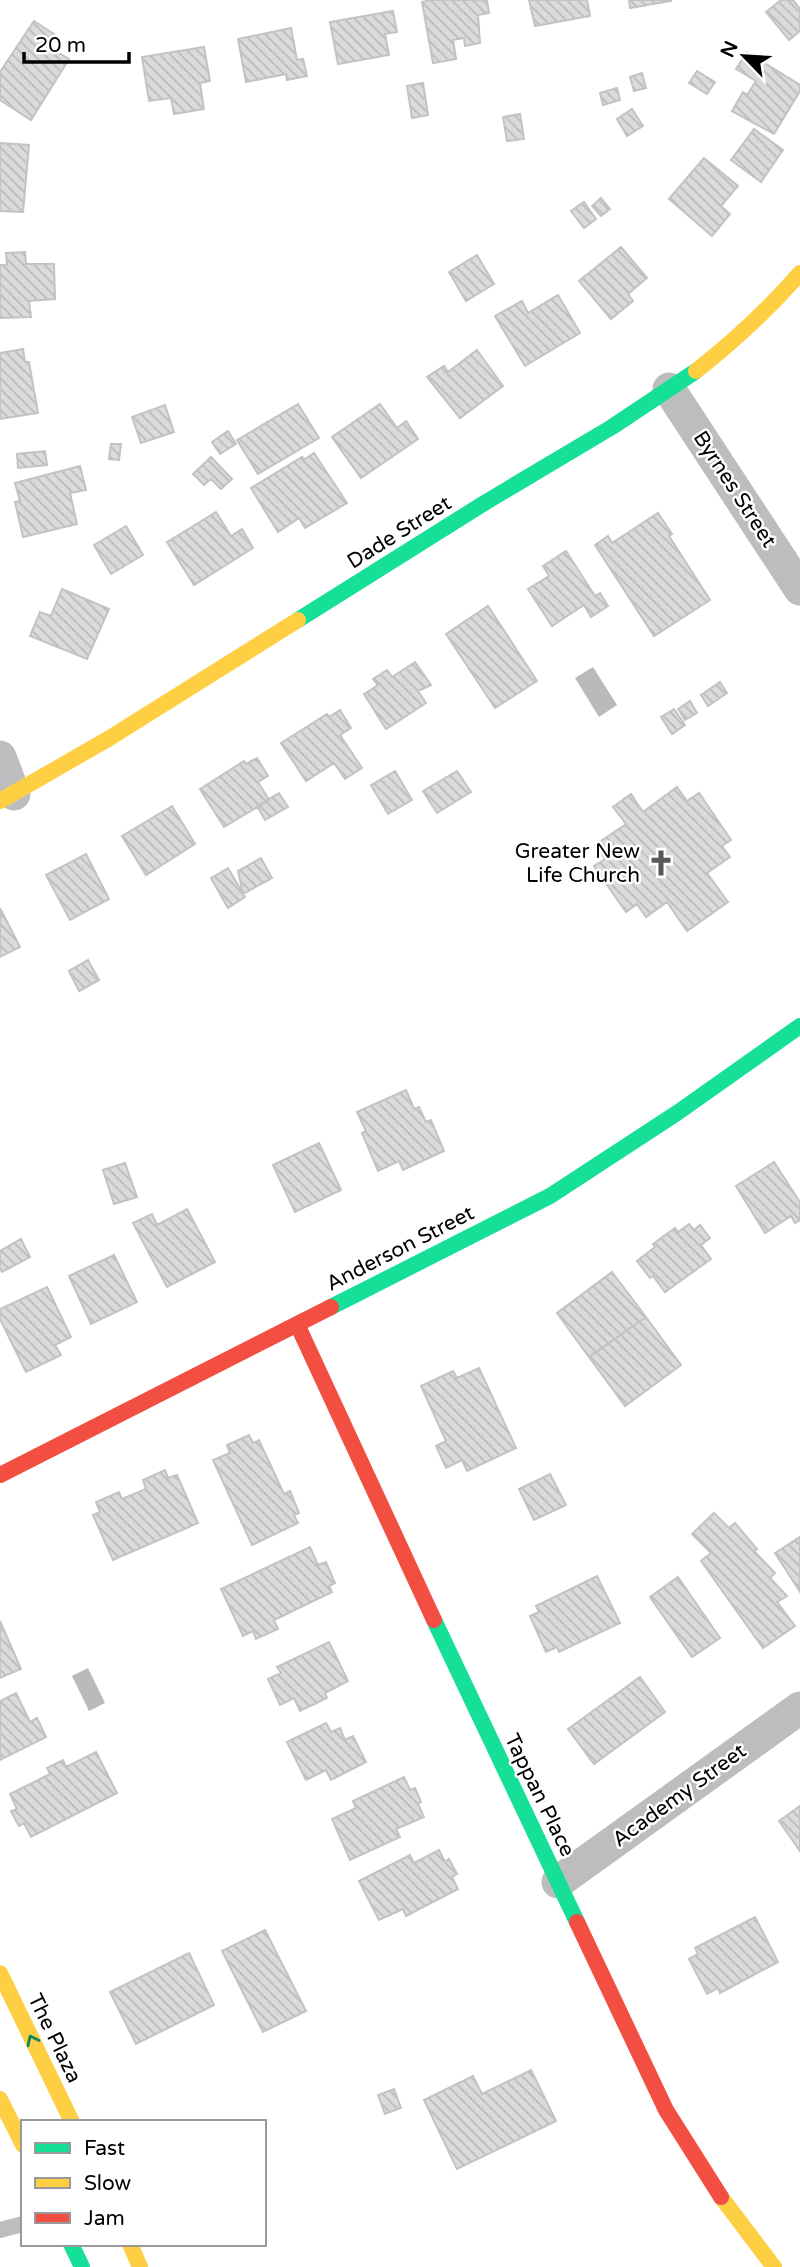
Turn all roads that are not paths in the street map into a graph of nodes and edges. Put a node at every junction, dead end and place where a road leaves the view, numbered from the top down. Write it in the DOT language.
graph roads {
  1 [pos="800,273"];
  2 [pos="669,389"];
  3 [pos="800,589"];
  4 [pos="0,757"];
  5 [pos="7,797"];
  6 [pos="800,1026"];
  7 [pos="297,1324"];
  8 [pos="0,1475"];
  9 [pos="800,1708"];
  10 [pos="558,1882"];
  11 [pos="0,1973"];
  12 [pos="2,2106"];
  13 [pos="71,2120"];
  14 [pos="21,2141"];
  15 [pos="21,2225"];
  16 [pos="0,2230"];
  17 [pos="72,2246"];
  18 [pos="131,2246"];
  19 [pos="82,2267"];
  20 [pos="140,2267"];
  21 [pos="774,2267"];
  1 -- 2 [label="street, Dade Street"];
  2 -- 3 [label="street, Byrnes Street"];
  2 -- 5 [label="street, Dade Street"];
  4 -- 5 [label="street"];
  6 -- 7 [label="street, Anderson Street"];
  7 -- 8 [label="street, Anderson Street"];
  7 -- 10 [label="street, Tappan Place"];
  9 -- 10 [label="street, Academy Street"];
  10 -- 21 [label="street, Tappan Place"];
  13 -- 11 [label="street, The Plaza, one-way"];
  12 -- 14 [label="street"];
  15 -- 16 [label="lane"];
  17 -- 19 [label="street"];
  18 -- 20 [label="street"];
}
